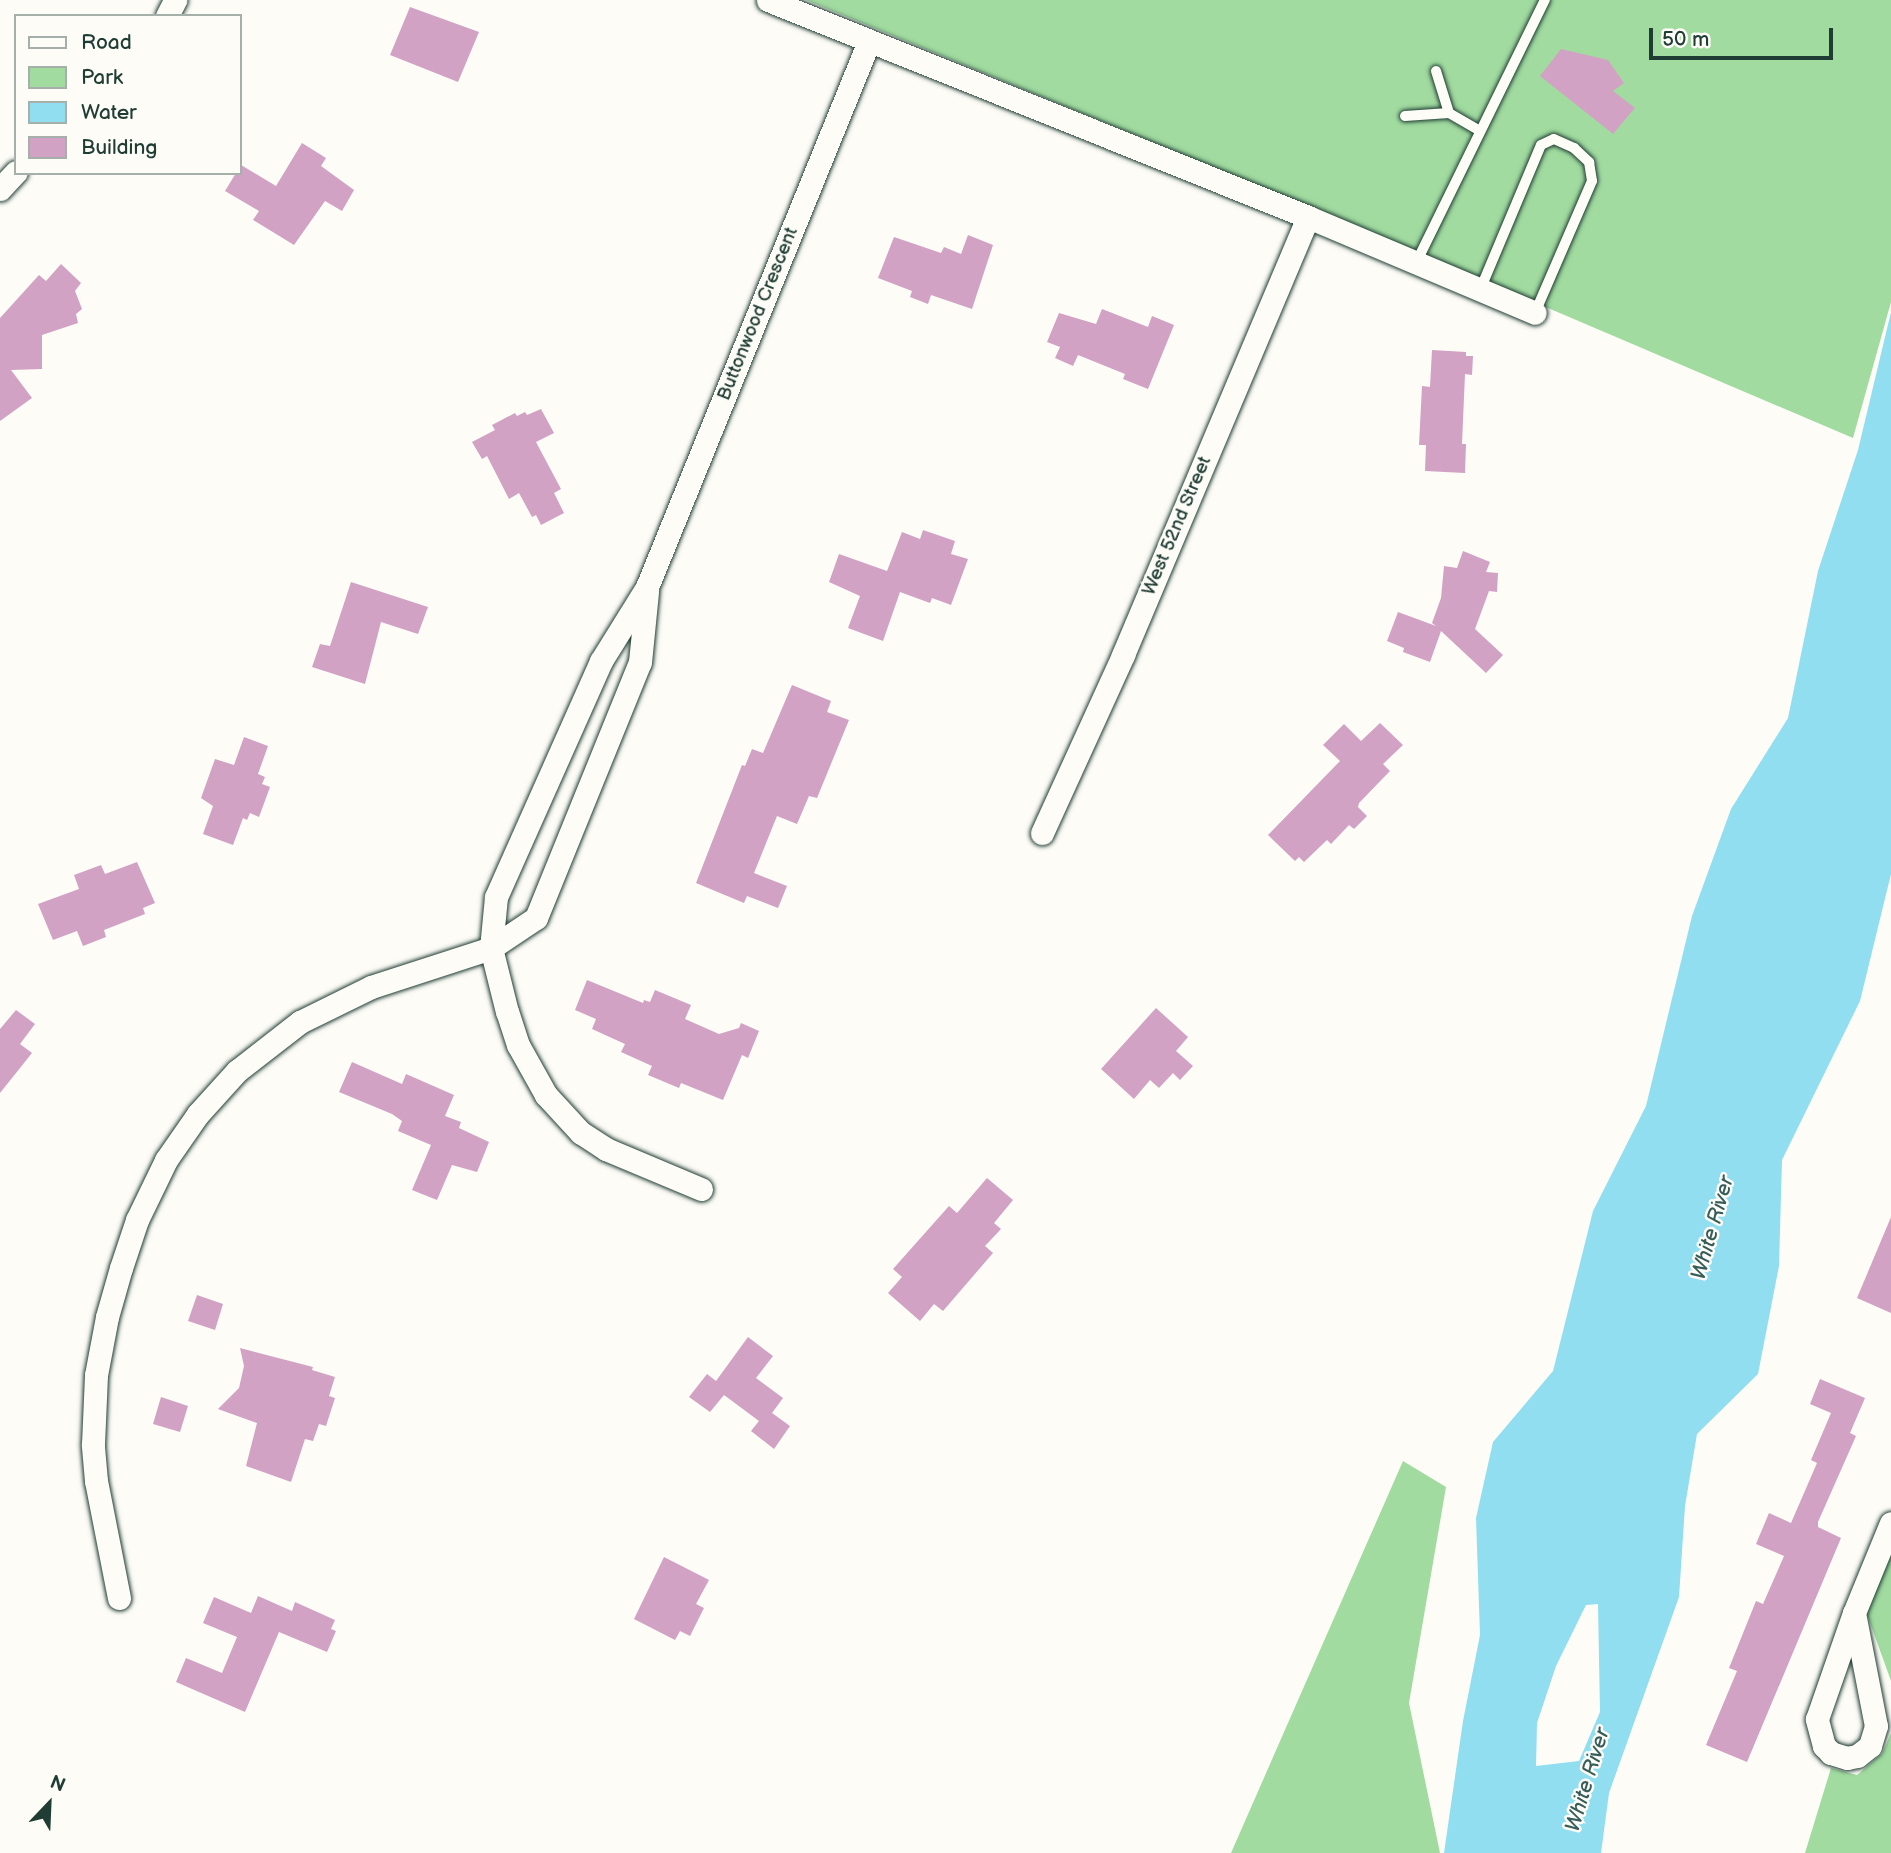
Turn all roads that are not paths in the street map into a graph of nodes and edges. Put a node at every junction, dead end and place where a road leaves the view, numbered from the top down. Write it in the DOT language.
graph roads {
  1 [pos="768,0"];
  2 [pos="1545,0"];
  3 [pos="869,41"];
  4 [pos="1436,71"];
  5 [pos="1449,114"];
  6 [pos="1405,116"];
  7 [pos="1480,131"];
  8 [pos="14,174"];
  9 [pos="0,189"];
  10 [pos="1308,217"];
  11 [pos="1416,263"];
  12 [pos="1480,290"];
  13 [pos="1535,313"];
  14 [pos="648,587"];
  15 [pos="1042,833"];
  16 [pos="491,948"];
  17 [pos="701,1189"];
  18 [pos="1891,1523"];
  19 [pos="119,1598"];
  20 [pos="1854,1613"];
  1 -- 3 [label="street"];
  2 -- 7 [label="lane"];
  3 -- 10 [label="street"];
  3 -- 14 [label="street, Buttonwood Crescent"];
  4 -- 5 [label="lane"];
  5 -- 6 [label="lane"];
  5 -- 7 [label="lane"];
  7 -- 11 [label="lane"];
  8 -- 9 [label="street"];
  10 -- 11 [label="street"];
  10 -- 15 [label="street, West 52nd Street"];
  11 -- 12 [label="street"];
  12 -- 13 [label="street"];
  12 -- 13 [label="lane"];
  14 -- 16 [label="street"];
  14 -- 16 [label="street"];
  16 -- 17 [label="street"];
  16 -- 19 [label="street"];
  18 -- 20 [label="street"];
  20 -- 20 [label="street"];
}
